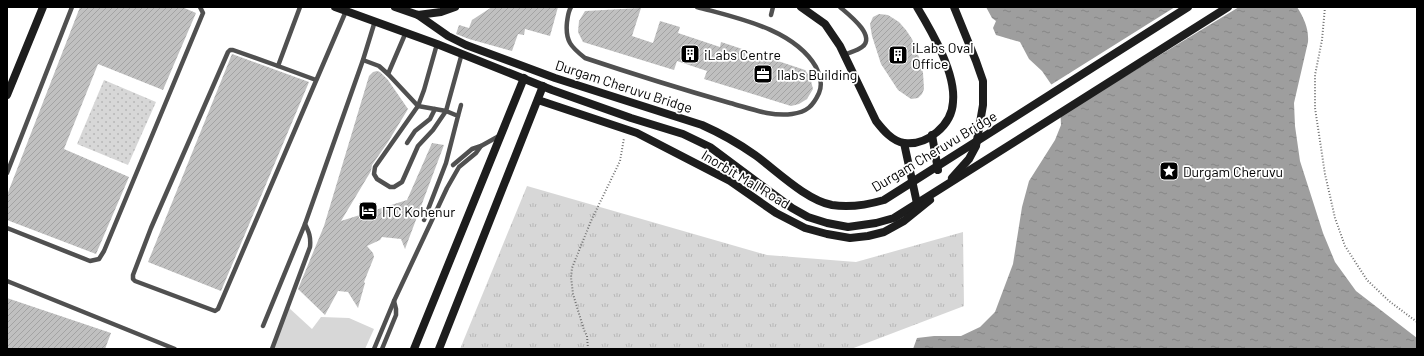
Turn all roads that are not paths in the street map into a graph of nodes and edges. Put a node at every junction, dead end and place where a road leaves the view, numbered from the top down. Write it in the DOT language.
graph roads {
  1 [pos="43,7"];
  2 [pos="72,7"];
  3 [pos="200,7"];
  4 [pos="300,7"];
  5 [pos="335,7"];
  6 [pos="395,7"];
  7 [pos="454,7"];
  8 [pos="571,7"];
  9 [pos="697,7"];
  10 [pos="773,7"];
  11 [pos="801,7"];
  12 [pos="840,7"];
  13 [pos="917,7"];
  14 [pos="954,7"];
  15 [pos="1188,7"];
  16 [pos="1228,7"];
  17 [pos="346,11"];
  18 [pos="418,15"];
  19 [pos="771,15"];
  20 [pos="375,21"];
  21 [pos="406,32"];
  22 [pos="437,44"];
  23 [pos="462,53"];
  24 [pos="844,55"];
  25 [pos="363,60"];
  26 [pos="278,66"];
  27 [pos="388,74"];
  28 [pos="524,78"];
  29 [pos="316,80"];
  30 [pos="543,86"];
  31 [pos="7,95"];
  32 [pos="538,100"];
  33 [pos="461,105"];
  34 [pos="418,106"];
  35 [pos="435,109"];
  36 [pos="446,111"];
  37 [pos="458,116"];
  38 [pos="932,135"];
  39 [pos="501,136"];
  40 [pos="407,143"];
  41 [pos="904,143"];
  42 [pos="481,146"];
  43 [pos="446,163"];
  44 [pos="454,165"];
  45 [pos="459,167"];
  46 [pos="938,171"];
  47 [pos="7,173"];
  48 [pos="918,211"];
  49 [pos="424,220"];
  50 [pos="305,224"];
  51 [pos="7,228"];
  52 [pos="7,281"];
  53 [pos="394,301"];
  54 [pos="262,326"];
  55 [pos="175,349"];
  56 [pos="272,349"];
  57 [pos="374,349"];
  58 [pos="382,349"];
  59 [pos="414,349"];
  60 [pos="439,349"];
  1 -- 31 [label="main road"];
  2 -- 47 [label="lane"];
  3 -- 51 [label="lane"];
  4 -- 26 [label="lane"];
  5 -- 17 [label="main road"];
  6 -- 18 [label="main road"];
  7 -- 18 [label="main road"];
  8 -- 9 [label="lane"];
  10 -- 19 [label="lane"];
  11 -- 24 [label="main road"];
  12 -- 24 [label="lane"];
  13 -- 38 [label="main road"];
  14 -- 48 [label="main road, Inorbit Mall Road"];
  15 -- 18 [label="main road, Durgam Cheruvu Bridge"];
  16 -- 30 [label="main road, Durgam Cheruvu Bridge"];
  17 -- 20 [label="main road"];
  17 -- 29 [label="lane"];
  20 -- 21 [label="main road"];
  20 -- 25 [label="lane"];
  21 -- 22 [label="main road"];
  21 -- 27 [label="lane"];
  22 -- 23 [label="main road"];
  22 -- 34 [label="lane"];
  23 -- 28 [label="main road, Durgam Cheruvu Bridge"];
  23 -- 36 [label="lane"];
  24 -- 41 [label="main road"];
  25 -- 27 [label="lane"];
  25 -- 50 [label="lane"];
  26 -- 29 [label="lane"];
  26 -- 29 [label="lane"];
  27 -- 34 [label="lane"];
  28 -- 30 [label="main road, Durgam Cheruvu Bridge"];
  28 -- 39 [label="main road"];
  30 -- 32 [label="main road"];
  32 -- 48 [label="main road, Inorbit Mall Road"];
  32 -- 60 [label="main road"];
  33 -- 37 [label="lane"];
  34 -- 35 [label="lane"];
  34 -- 36 [label="lane"];
  35 -- 36 [label="lane"];
  35 -- 40 [label="lane"];
  36 -- 37 [label="lane"];
  37 -- 43 [label="lane"];
  38 -- 41 [label="main road"];
  38 -- 46 [label="main road"];
  39 -- 42 [label="lane"];
  39 -- 59 [label="main road"];
  41 -- 48 [label="main road"];
  42 -- 44 [label="lane"];
  42 -- 45 [label="lane"];
  43 -- 44 [label="lane"];
  43 -- 49 [label="lane"];
  44 -- 45 [label="lane"];
  45 -- 53 [label="lane"];
  50 -- 54 [label="lane"];
  50 -- 56 [label="lane"];
  52 -- 55 [label="lane"];
  53 -- 57 [label="lane"];
  53 -- 58 [label="lane"];
}
